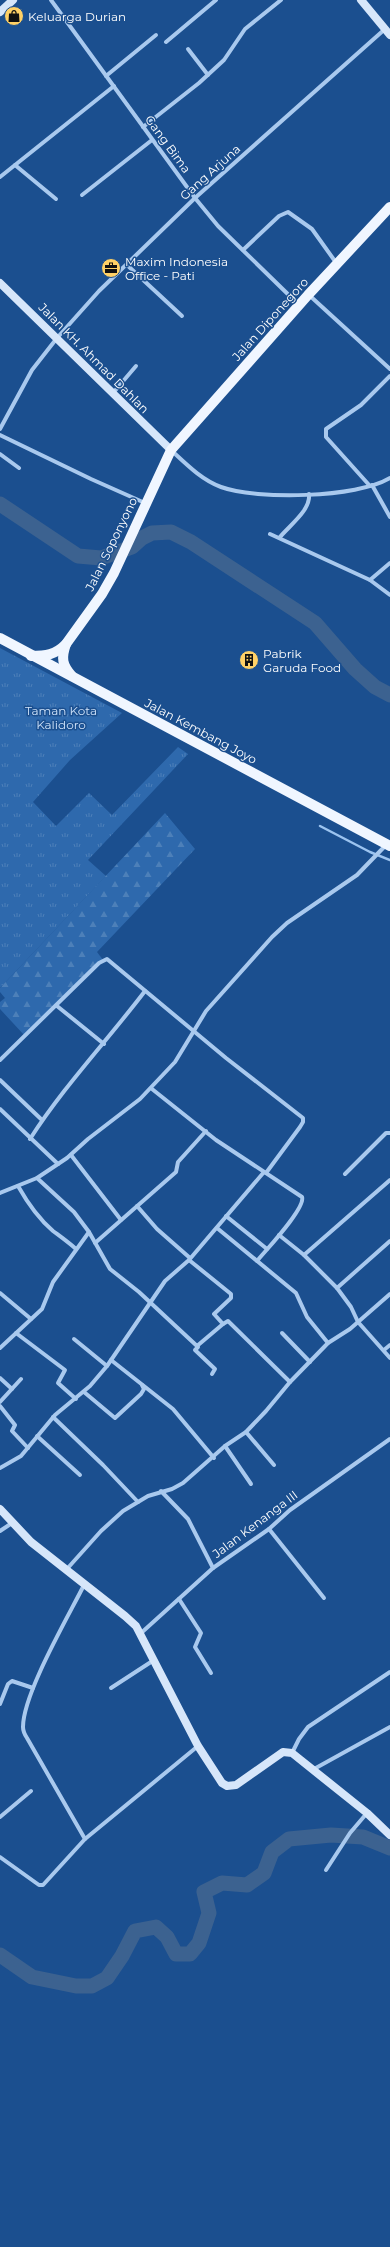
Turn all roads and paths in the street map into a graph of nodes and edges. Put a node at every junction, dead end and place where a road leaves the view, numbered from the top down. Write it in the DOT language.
graph roads {
  1 [pos="13,0"];
  2 [pos="51,0"];
  3 [pos="281,0"];
  4 [pos="361,0"];
  5 [pos="213,1"];
  6 [pos="0,12"];
  7 [pos="388,32"];
  8 [pos="156,35"];
  9 [pos="166,42"];
  10 [pos="188,49"];
  11 [pos="208,75"];
  12 [pos="106,76"];
  13 [pos="114,86"];
  14 [pos="143,127"];
  15 [pos="152,140"];
  16 [pos="15,165"];
  17 [pos="0,177"];
  18 [pos="82,195"];
  19 [pos="195,198"];
  20 [pos="56,199"];
  21 [pos="390,207"];
  22 [pos="243,250"];
  23 [pos="337,264"];
  24 [pos="127,265"];
  25 [pos="0,283"];
  26 [pos="308,295"];
  27 [pos="299,306"];
  28 [pos="182,316"];
  29 [pos="57,338"];
  30 [pos="136,366"];
  31 [pos="390,369"];
  32 [pos="390,376"];
  33 [pos="113,393"];
  34 [pos="0,429"];
  35 [pos="0,435"];
  36 [pos="171,450"];
  37 [pos="0,454"];
  38 [pos="19,468"];
  39 [pos="390,478"];
  40 [pos="371,485"];
  41 [pos="309,494"];
  42 [pos="145,503"];
  43 [pos="390,517"];
  44 [pos="270,534"];
  45 [pos="280,537"];
  46 [pos="390,563"];
  47 [pos="370,580"];
  48 [pos="390,595"];
  49 [pos="0,638"];
  50 [pos="66,644"];
  51 [pos="31,656"];
  52 [pos="75,679"];
  53 [pos="388,845"];
  54 [pos="146,991"];
  55 [pos="57,1006"];
  56 [pos="194,1031"];
  57 [pos="104,1044"];
  58 [pos="0,1060"];
  59 [pos="0,1080"];
  60 [pos="152,1089"];
  61 [pos="1,1112"];
  62 [pos="42,1120"];
  63 [pos="206,1131"];
  64 [pos="390,1133"];
  65 [pos="30,1139"];
  66 [pos="71,1155"];
  67 [pos="58,1164"];
  68 [pos="265,1172"];
  69 [pos="345,1174"];
  70 [pos="37,1178"];
  71 [pos="390,1180"];
  72 [pos="18,1186"];
  73 [pos="0,1193"];
  74 [pos="137,1206"];
  75 [pos="226,1216"];
  76 [pos="121,1220"];
  77 [pos="217,1228"];
  78 [pos="89,1232"];
  79 [pos="279,1235"];
  80 [pos="390,1241"];
  81 [pos="95,1243"];
  82 [pos="76,1249"];
  83 [pos="267,1249"];
  84 [pos="304,1255"];
  85 [pos="189,1259"];
  86 [pos="257,1261"];
  87 [pos="337,1288"];
  88 [pos="0,1292"];
  89 [pos="390,1294"];
  90 [pos="149,1303"];
  91 [pos="31,1319"];
  92 [pos="358,1322"];
  93 [pos="223,1324"];
  94 [pos="16,1333"];
  95 [pos="282,1333"];
  96 [pos="74,1338"];
  97 [pos="328,1343"];
  98 [pos="390,1345"];
  99 [pos="1,1346"];
  100 [pos="198,1347"];
  101 [pos="384,1350"];
  102 [pos="390,1358"];
  103 [pos="111,1360"];
  104 [pos="310,1362"];
  105 [pos="107,1366"];
  106 [pos="212,1374"];
  107 [pos="0,1378"];
  108 [pos="21,1379"];
  109 [pos="290,1382"];
  110 [pos="143,1385"];
  111 [pos="12,1389"];
  112 [pos="84,1392"];
  113 [pos="76,1399"];
  114 [pos="0,1402"];
  115 [pos="0,1406"];
  116 [pos="53,1417"];
  117 [pos="246,1432"];
  118 [pos="38,1436"];
  119 [pos="390,1439"];
  120 [pos="226,1446"];
  121 [pos="28,1448"];
  122 [pos="214,1458"];
  123 [pos="274,1465"];
  124 [pos="0,1468"];
  125 [pos="80,1475"];
  126 [pos="251,1484"];
  127 [pos="161,1491"];
  128 [pos="138,1502"];
  129 [pos="0,1509"];
  130 [pos="12,1523"];
  131 [pos="269,1529"];
  132 [pos="0,1531"];
  133 [pos="213,1568"];
  134 [pos="65,1571"];
  135 [pos="84,1585"];
  136 [pos="324,1598"];
  137 [pos="179,1599"];
  138 [pos="140,1634"];
  139 [pos="154,1660"];
  140 [pos="390,1672"];
  141 [pos="211,1674"];
  142 [pos="33,1688"];
  143 [pos="111,1688"];
  144 [pos="0,1704"];
  145 [pos="390,1727"];
  146 [pos="198,1746"];
  147 [pos="292,1753"];
  148 [pos="314,1769"];
  149 [pos="31,1791"];
  150 [pos="367,1813"];
  151 [pos="0,1817"];
  152 [pos="390,1835"];
  153 [pos="85,1839"];
  154 [pos="0,1857"];
  155 [pos="326,1870"];
  1 -- 6 [label="street"];
  2 -- 12 [label="street, Gang Bima"];
  3 -- 11 [label="street"];
  4 -- 7 [label="street"];
  5 -- 9 [label="street"];
  7 -- 19 [label="street, Gang Arjuna"];
  8 -- 12 [label="street"];
  10 -- 11 [label="street"];
  11 -- 14 [label="street"];
  12 -- 13 [label="street, Gang Bima"];
  13 -- 14 [label="street, Gang Bima"];
  13 -- 16 [label="street"];
  14 -- 15 [label="street, Gang Bima"];
  15 -- 18 [label="street"];
  15 -- 19 [label="street, Gang Bima"];
  16 -- 17 [label="street"];
  16 -- 20 [label="street"];
  19 -- 22 [label="street, Gang Bima"];
  19 -- 24 [label="street, Gang Arjuna"];
  21 -- 23 [label="main road, Jalan Diponegoro"];
  22 -- 23 [label="street"];
  22 -- 27 [label="street, Gang Bima"];
  23 -- 26 [label="main road, Jalan Diponegoro"];
  24 -- 28 [label="street"];
  24 -- 29 [label="street, Gang Arjuna"];
  25 -- 29 [label="street, Jalan KH. Ahmad Dahlan"];
  26 -- 27 [label="main road, Jalan Diponegoro"];
  26 -- 31 [label="street"];
  27 -- 36 [label="main road, Jalan Diponegoro"];
  29 -- 33 [label="street, Jalan KH. Ahmad Dahlan"];
  29 -- 34 [label="street, Gang Arjuna"];
  30 -- 33 [label="street"];
  32 -- 40 [label="street"];
  33 -- 36 [label="street, Jalan KH. Ahmad Dahlan"];
  35 -- 42 [label="street"];
  36 -- 41 [label="street"];
  36 -- 42 [label="main road, Jalan Soponyono"];
  37 -- 38 [label="street"];
  39 -- 40 [label="street"];
  40 -- 41 [label="street"];
  40 -- 43 [label="street"];
  41 -- 45 [label="street"];
  42 -- 50 [label="main road, Jalan Soponyono"];
  44 -- 45 [label="street"];
  45 -- 47 [label="street"];
  46 -- 47 [label="street"];
  47 -- 48 [label="street"];
  49 -- 51 [label="main road, Jalan Kembang Joyo"];
  50 -- 51 [label="main road"];
  50 -- 52 [label="main road"];
  51 -- 52 [label="main road, Jalan Kembang Joyo"];
  52 -- 53 [label="main road, Jalan Kembang Joyo"];
  53 -- 56 [label="street"];
  54 -- 55 [label="street"];
  54 -- 56 [label="street"];
  54 -- 57 [label="street"];
  55 -- 57 [label="street"];
  55 -- 58 [label="street"];
  56 -- 60 [label="street"];
  56 -- 68 [label="street"];
  57 -- 62 [label="street"];
  59 -- 62 [label="street"];
  60 -- 63 [label="street"];
  60 -- 66 [label="street"];
  61 -- 65 [label="street"];
  62 -- 65 [label="street"];
  63 -- 68 [label="street"];
  63 -- 74 [label="street"];
  64 -- 69 [label="street"];
  65 -- 67 [label="street"];
  66 -- 67 [label="street"];
  66 -- 76 [label="street"];
  67 -- 70 [label="street"];
  68 -- 75 [label="street"];
  68 -- 79 [label="street"];
  70 -- 72 [label="street"];
  70 -- 78 [label="street"];
  71 -- 84 [label="street"];
  72 -- 73 [label="street"];
  72 -- 82 [label="street"];
  74 -- 76 [label="street"];
  74 -- 85 [label="street"];
  75 -- 77 [label="street"];
  75 -- 83 [label="street"];
  76 -- 81 [label="street"];
  77 -- 85 [label="street"];
  77 -- 86 [label="street"];
  78 -- 81 [label="street"];
  78 -- 82 [label="street"];
  79 -- 83 [label="street"];
  79 -- 84 [label="street"];
  80 -- 87 [label="street"];
  81 -- 90 [label="street"];
  82 -- 91 [label="street"];
  83 -- 86 [label="street"];
  84 -- 87 [label="street"];
  85 -- 90 [label="street"];
  85 -- 93 [label="street"];
  86 -- 97 [label="street"];
  87 -- 92 [label="street"];
  88 -- 91 [label="street"];
  89 -- 92 [label="street"];
  90 -- 100 [label="street"];
  90 -- 103 [label="street"];
  91 -- 94 [label="street"];
  92 -- 97 [label="street"];
  92 -- 101 [label="street"];
  93 -- 100 [label="street"];
  93 -- 109 [label="street"];
  94 -- 99 [label="street"];
  94 -- 113 [label="street"];
  95 -- 104 [label="street"];
  96 -- 105 [label="street"];
  97 -- 104 [label="street"];
  98 -- 101 [label="street"];
  100 -- 106 [label="street"];
  101 -- 102 [label="street"];
  103 -- 105 [label="street"];
  103 -- 110 [label="street"];
  104 -- 109 [label="street"];
  105 -- 112 [label="street"];
  107 -- 111 [label="street"];
  108 -- 111 [label="street"];
  109 -- 117 [label="street"];
  110 -- 112 [label="street"];
  110 -- 122 [label="street"];
  111 -- 114 [label="street"];
  112 -- 113 [label="street"];
  113 -- 116 [label="street"];
  115 -- 121 [label="street"];
  116 -- 118 [label="street"];
  116 -- 128 [label="street"];
  117 -- 120 [label="street"];
  117 -- 123 [label="street"];
  118 -- 121 [label="street"];
  118 -- 125 [label="street"];
  119 -- 131 [label="street, Jalan Kenanga III"];
  120 -- 122 [label="street"];
  120 -- 126 [label="street"];
  121 -- 124 [label="street"];
  122 -- 127 [label="street"];
  127 -- 128 [label="street"];
  127 -- 133 [label="street"];
  128 -- 134 [label="street"];
  129 -- 130 [label="street"];
  130 -- 132 [label="street"];
  130 -- 134 [label="street"];
  131 -- 133 [label="street, Jalan Kenanga III"];
  131 -- 136 [label="street"];
  133 -- 137 [label="street, Jalan Kenanga III"];
  134 -- 135 [label="street"];
  135 -- 138 [label="street"];
  135 -- 142 [label="street"];
  137 -- 138 [label="street, Jalan Kenanga III"];
  137 -- 141 [label="street"];
  138 -- 139 [label="street"];
  139 -- 143 [label="street"];
  139 -- 146 [label="street"];
  140 -- 147 [label="street"];
  142 -- 144 [label="street"];
  142 -- 153 [label="street"];
  145 -- 148 [label="street"];
  146 -- 147 [label="street"];
  146 -- 153 [label="street"];
  147 -- 148 [label="street"];
  148 -- 150 [label="street"];
  149 -- 151 [label="street"];
  150 -- 152 [label="street"];
  150 -- 155 [label="street"];
  153 -- 154 [label="street"];
}
